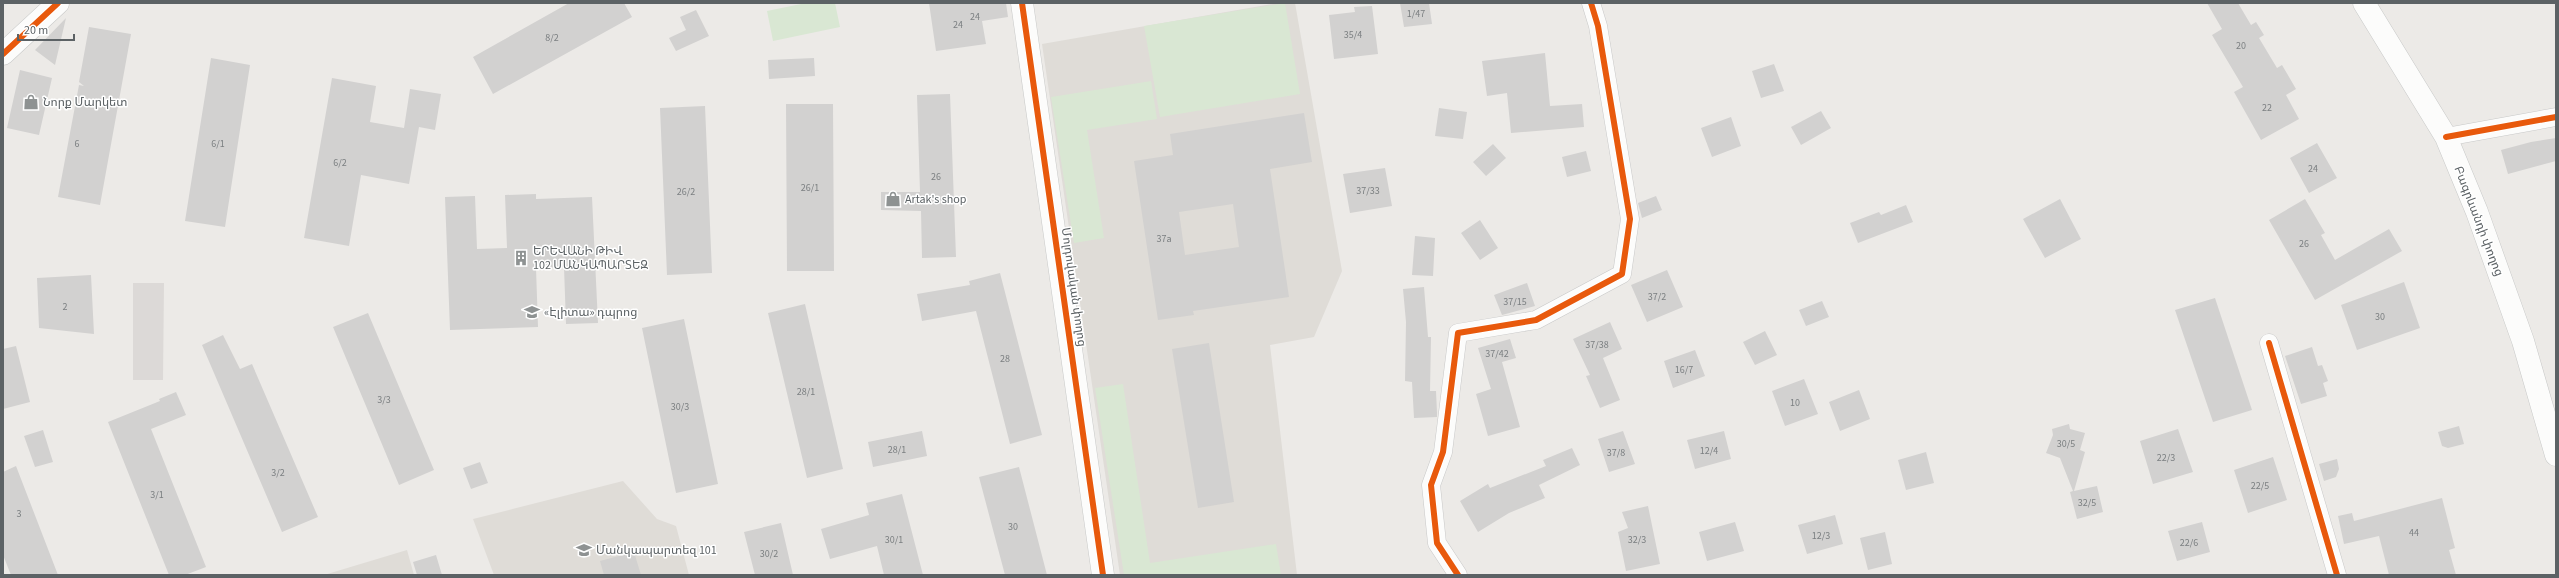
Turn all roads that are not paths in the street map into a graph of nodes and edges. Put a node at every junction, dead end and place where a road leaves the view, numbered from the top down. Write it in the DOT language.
graph roads {
  1 [pos="58,3"];
  2 [pos="1022,3"];
  3 [pos="1591,3"];
  4 [pos="2364,3"];
  5 [pos="3,54"];
  6 [pos="2556,117"];
  7 [pos="2446,137"];
  8 [pos="2269,343"];
  9 [pos="2556,455"];
  10 [pos="1103,575"];
  11 [pos="1458,575"];
  12 [pos="2337,575"];
  1 -- 5 [label="street"];
  2 -- 10 [label="street, Մոլդովական փողոց"];
  3 -- 11 [label="street"];
  4 -- 7 [label="street, Բագրևանդի փողոց"];
  6 -- 7 [label="street"];
  7 -- 9 [label="street, Բագրևանդի փողոց"];
  8 -- 12 [label="street"];
}
